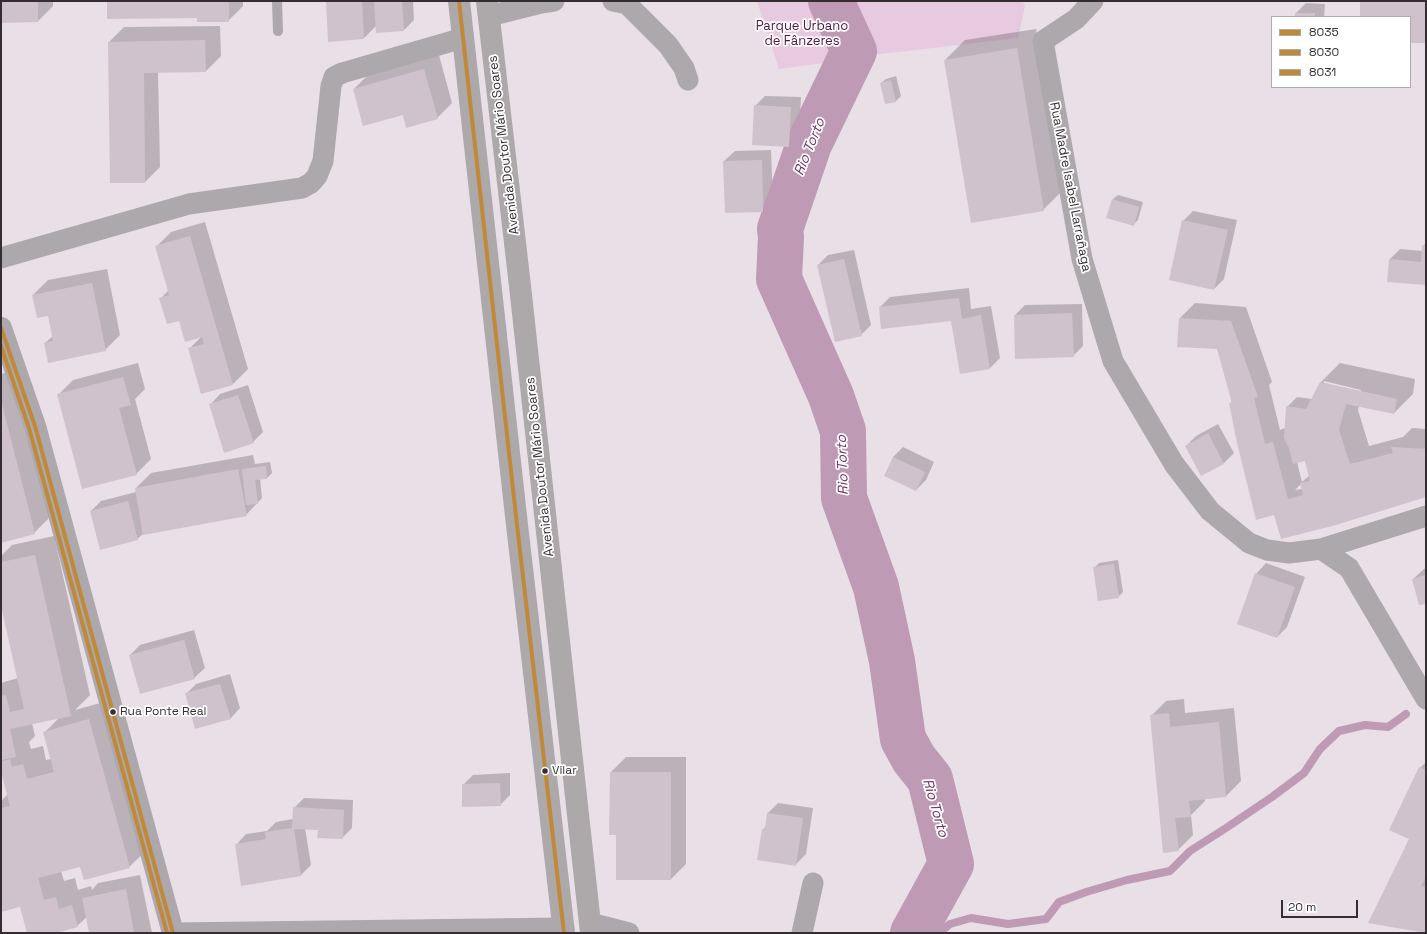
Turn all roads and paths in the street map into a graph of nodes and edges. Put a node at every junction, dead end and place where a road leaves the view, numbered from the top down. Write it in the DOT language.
graph roads {
  1 [pos="277,1"];
  2 [pos="459,1"];
  3 [pos="554,1"];
  4 [pos="613,1"];
  5 [pos="1093,1"];
  6 [pos="488,8"];
  7 [pos="278,31"];
  8 [pos="463,38"];
  9 [pos="688,80"];
  10 [pos="1,258"];
  11 [pos="1,328"];
  12 [pos="1426,516"];
  13 [pos="1321,550"];
  14 [pos="1426,699"];
  15 [pos="813,884"];
  16 [pos="590,928"];
  17 [pos="564,930"];
  18 [pos="173,933"];
  19 [pos="629,933"];
  20 [pos="802,933"];
  1 -- 7 [label="lane"];
  2 -- 8 [label="main road"];
  3 -- 6 [label="street"];
  4 -- 9 [label="street"];
  5 -- 13 [label="street, Rua Madre Isabel Larrañaga"];
  6 -- 16 [label="main road, Avenida Doutor Mário Soares"];
  8 -- 10 [label="street"];
  8 -- 17 [label="main road"];
  11 -- 18 [label="street"];
  12 -- 13 [label="street"];
  13 -- 14 [label="street"];
  15 -- 20 [label="street"];
  16 -- 19 [label="street"];
  17 -- 18 [label="street"];
}
